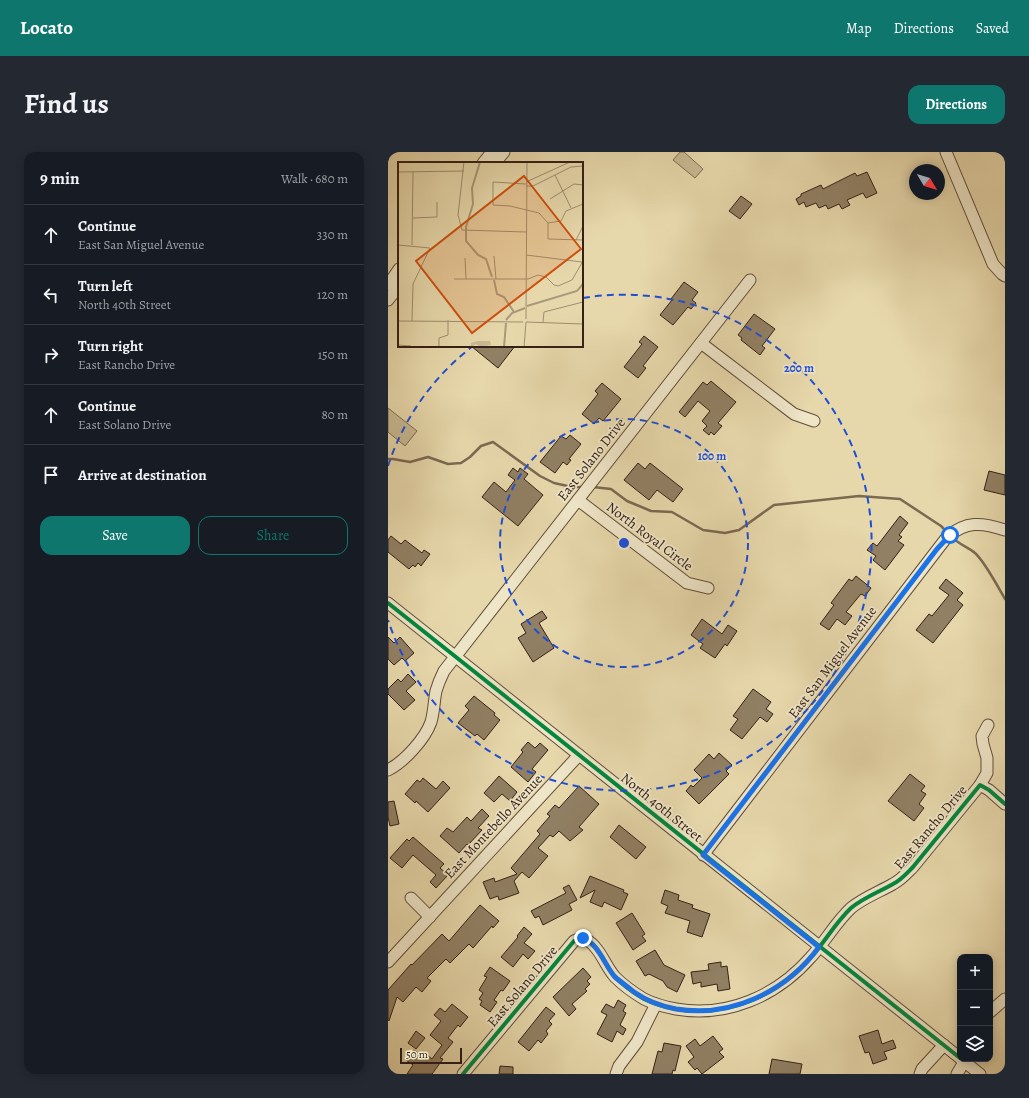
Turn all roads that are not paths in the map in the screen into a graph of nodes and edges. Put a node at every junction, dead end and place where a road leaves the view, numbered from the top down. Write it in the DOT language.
graph roads {
  1 [pos="492,152"];
  2 [pos="504,152"];
  3 [pos="946,152"];
  4 [pos="484,162"];
  5 [pos="496,162"];
  6 [pos="398,271"];
  7 [pos="1005,276"];
  8 [pos="750,280"];
  9 [pos="388,285"];
  10 [pos="398,287"];
  11 [pos="388,300"];
  12 [pos="701,343"];
  13 [pos="814,421"];
  14 [pos="578,500"];
  15 [pos="1005,530"];
  16 [pos="708,588"];
  17 [pos="388,603"];
  18 [pos="456,657"];
  19 [pos="988,725"];
  20 [pos="579,755"];
  21 [pos="388,770"];
  22 [pos="980,786"];
  23 [pos="1005,804"];
  24 [pos="703,855"];
  25 [pos="411,898"];
  26 [pos="430,917"];
  27 [pos="819,947"];
  28 [pos="388,962"];
  29 [pos="1005,999"];
  30 [pos="656,1004"];
  31 [pos="993,1009"];
  32 [pos="944,1045"];
  33 [pos="957,1054"];
  34 [pos="959,1062"];
  35 [pos="967,1062"];
  36 [pos="463,1074"];
  37 [pos="616,1074"];
  38 [pos="920,1074"];
  39 [pos="957,1074"];
  40 [pos="980,1074"];
  1 -- 4 [label="street"];
  2 -- 5 [label="street"];
  3 -- 7 [label="street"];
  6 -- 9 [label="street"];
  8 -- 12 [label="street, East Solano Drive"];
  10 -- 11 [label="street"];
  12 -- 13 [label="street"];
  12 -- 14 [label="street, East Solano Drive"];
  14 -- 16 [label="street, North Royal Circle"];
  14 -- 18 [label="street, East Solano Drive"];
  15 -- 24 [label="street, East San Miguel Avenue"];
  17 -- 18 [label="street, North 40th Street"];
  18 -- 20 [label="street, North 40th Street"];
  18 -- 21 [label="street"];
  19 -- 22 [label="street"];
  20 -- 24 [label="street, North 40th Street"];
  20 -- 26 [label="street, East Montebello Avenue"];
  22 -- 23 [label="street"];
  22 -- 27 [label="street, East Rancho Drive"];
  24 -- 27 [label="street, North 40th Street"];
  25 -- 26 [label="street"];
  26 -- 28 [label="street, East Montebello Avenue"];
  27 -- 30 [label="street, East Rancho Drive"];
  27 -- 32 [label="street, North 40th Street"];
  29 -- 31 [label="street"];
  30 -- 36 [label="street, East Solano Drive"];
  30 -- 37 [label="street"];
  32 -- 33 [label="street, North 40th Street"];
  32 -- 38 [label="street"];
  34 -- 39 [label="street"];
  35 -- 40 [label="street, North 40th Street"];
}
